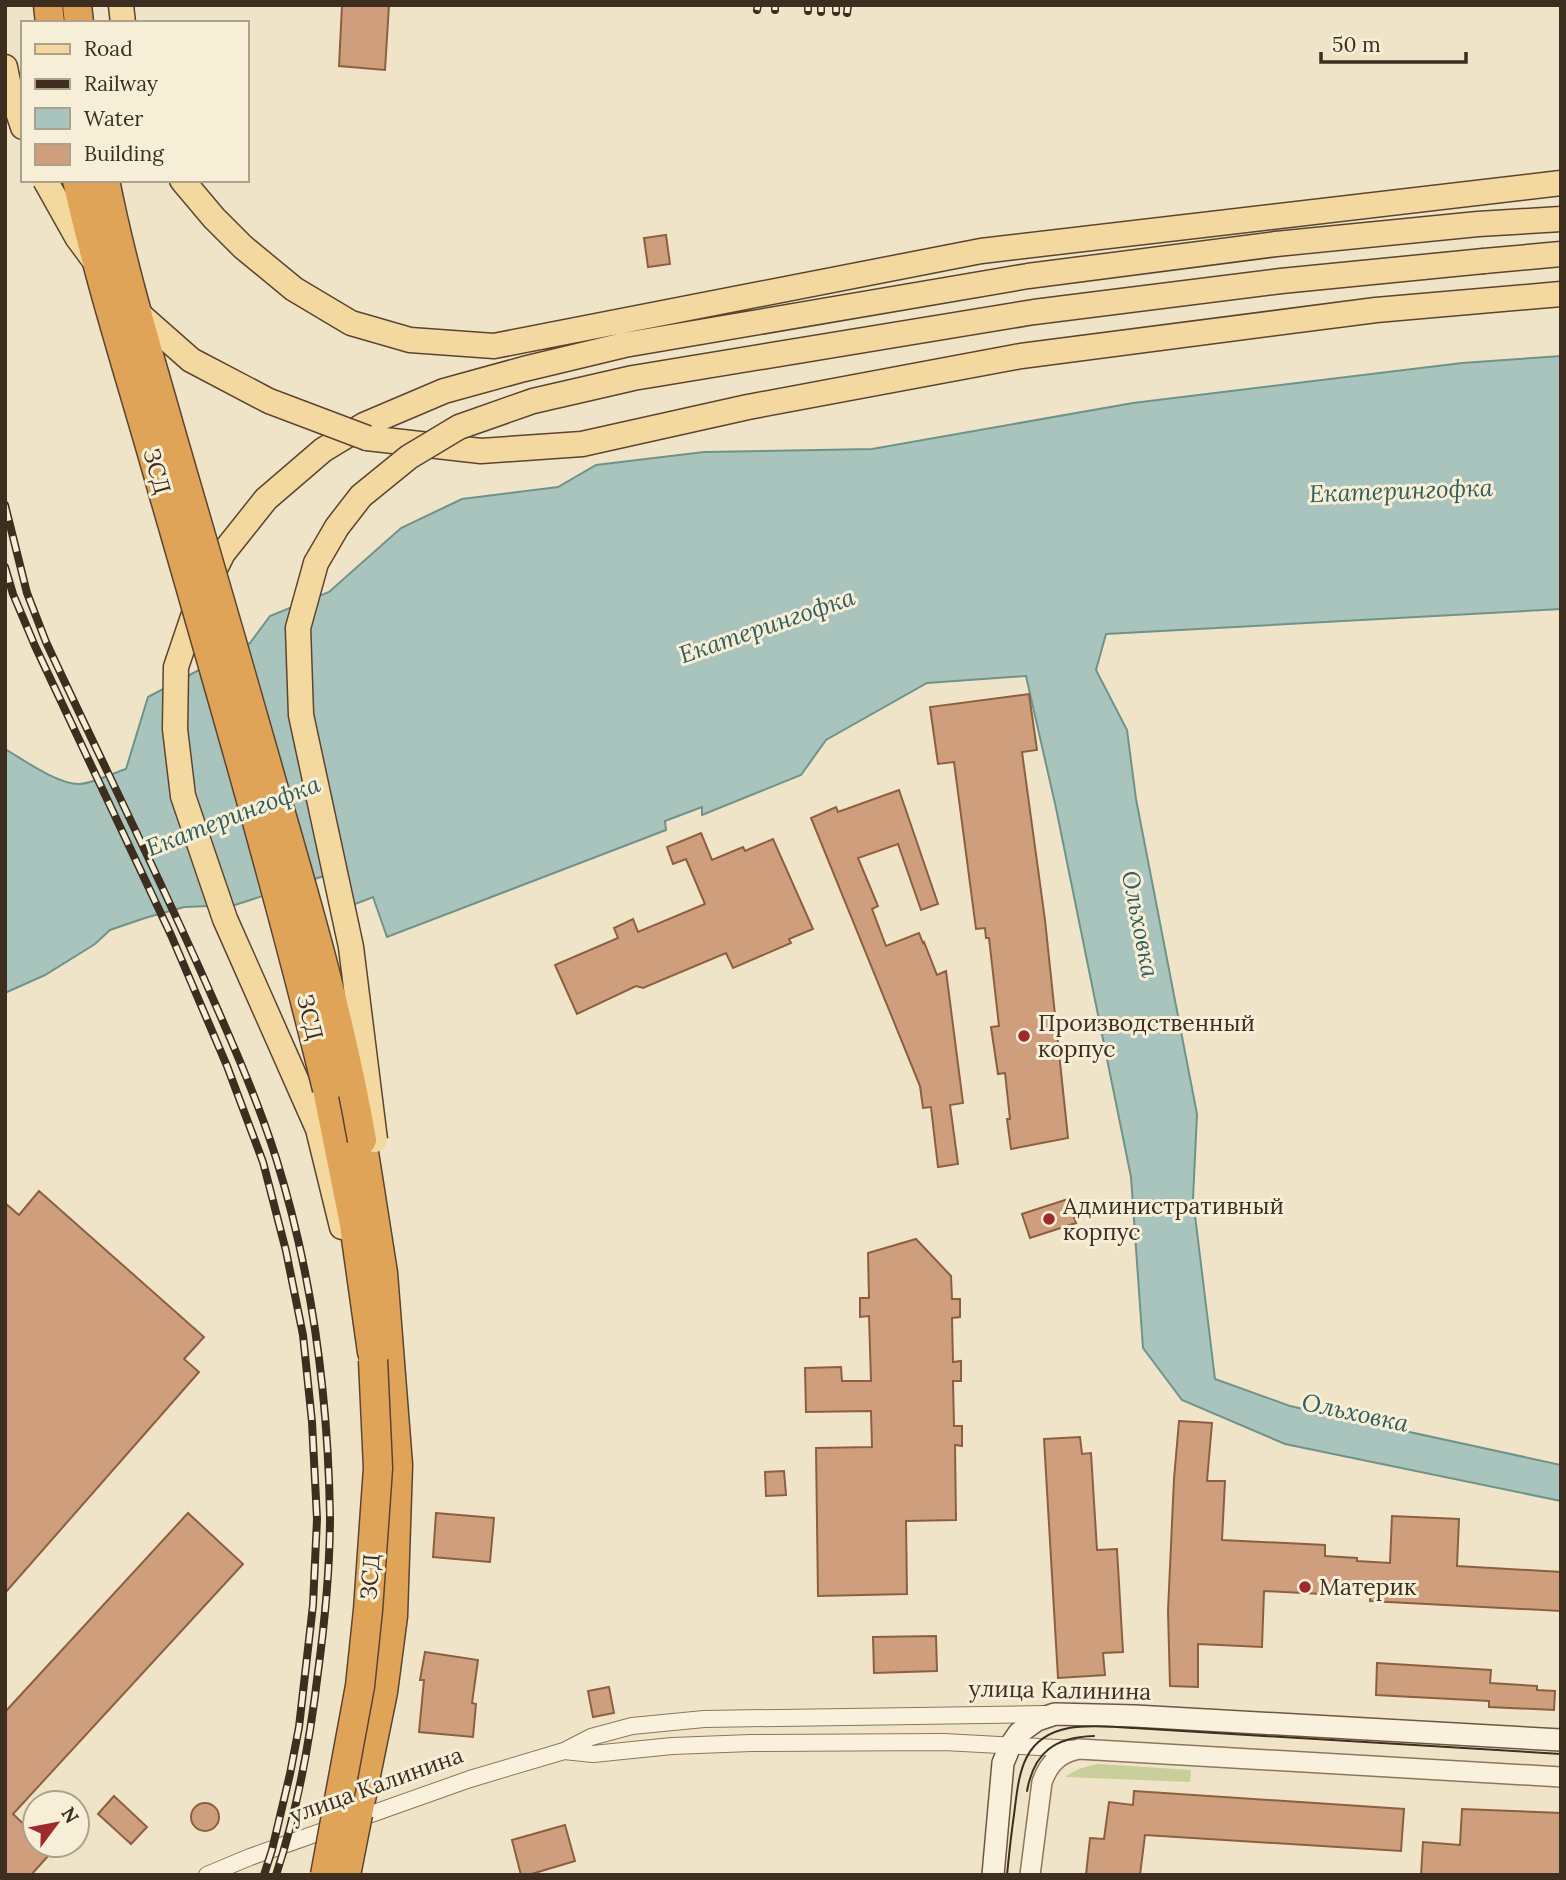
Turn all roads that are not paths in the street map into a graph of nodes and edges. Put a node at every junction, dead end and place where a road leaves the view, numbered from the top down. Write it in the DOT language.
graph roads {
  1 [pos="5,67"];
  2 [pos="21,121"];
  3 [pos="46,182"];
  4 [pos="77,182"];
  5 [pos="105,182"];
  6 [pos="184,182"];
  7 [pos="1561,183"];
  8 [pos="1561,219"];
  9 [pos="1561,254"];
  10 [pos="1561,295"];
  11 [pos="383,1273"];
  12 [pos="373,1360"];
  13 [pos="1055,1714"];
  14 [pos="993,1715"];
  15 [pos="1025,1727"];
  16 [pos="1561,1740"];
  17 [pos="1010,1746"];
  18 [pos="1038,1747"];
  19 [pos="1079,1749"];
  20 [pos="565,1751"];
  21 [pos="1561,1777"];
  22 [pos="1042,1782"];
  23 [pos="207,1875"];
  24 [pos="325,1875"];
  25 [pos="346,1875"];
  26 [pos="993,1875"];
  27 [pos="1030,1875"];
  1 -- 2 [label="main road"];
  3 -- 10 [label="main road, bridge"];
  4 -- 12 [label="highway, ЗСД, bridge"];
  5 -- 11 [label="highway, ЗСД, bridge"];
  6 -- 7 [label="main road"];
  8 -- 12 [label="main road, bridge"];
  9 -- 11 [label="main road, bridge"];
  11 -- 25 [label="highway, ЗСД, bridge"];
  12 -- 24 [label="highway, ЗСД, bridge"];
  13 -- 14 [label="street, улица Калинина"];
  13 -- 15 [label="main road"];
  13 -- 16 [label="main road, улица Калинина"];
  14 -- 15 [label="street"];
  14 -- 20 [label="street, улица Калинина"];
  15 -- 17 [label="main road"];
  15 -- 18 [label="street"];
  17 -- 18 [label="street, улица Калинина"];
  17 -- 20 [label="street, улица Калинина"];
  17 -- 26 [label="main road"];
  18 -- 19 [label="street, улица Калинина"];
  18 -- 22 [label="street"];
  19 -- 21 [label="street, улица Калинина"];
  19 -- 22 [label="street, улица Калинина"];
  20 -- 23 [label="street, улица Калинина"];
  22 -- 27 [label="street"];
}
